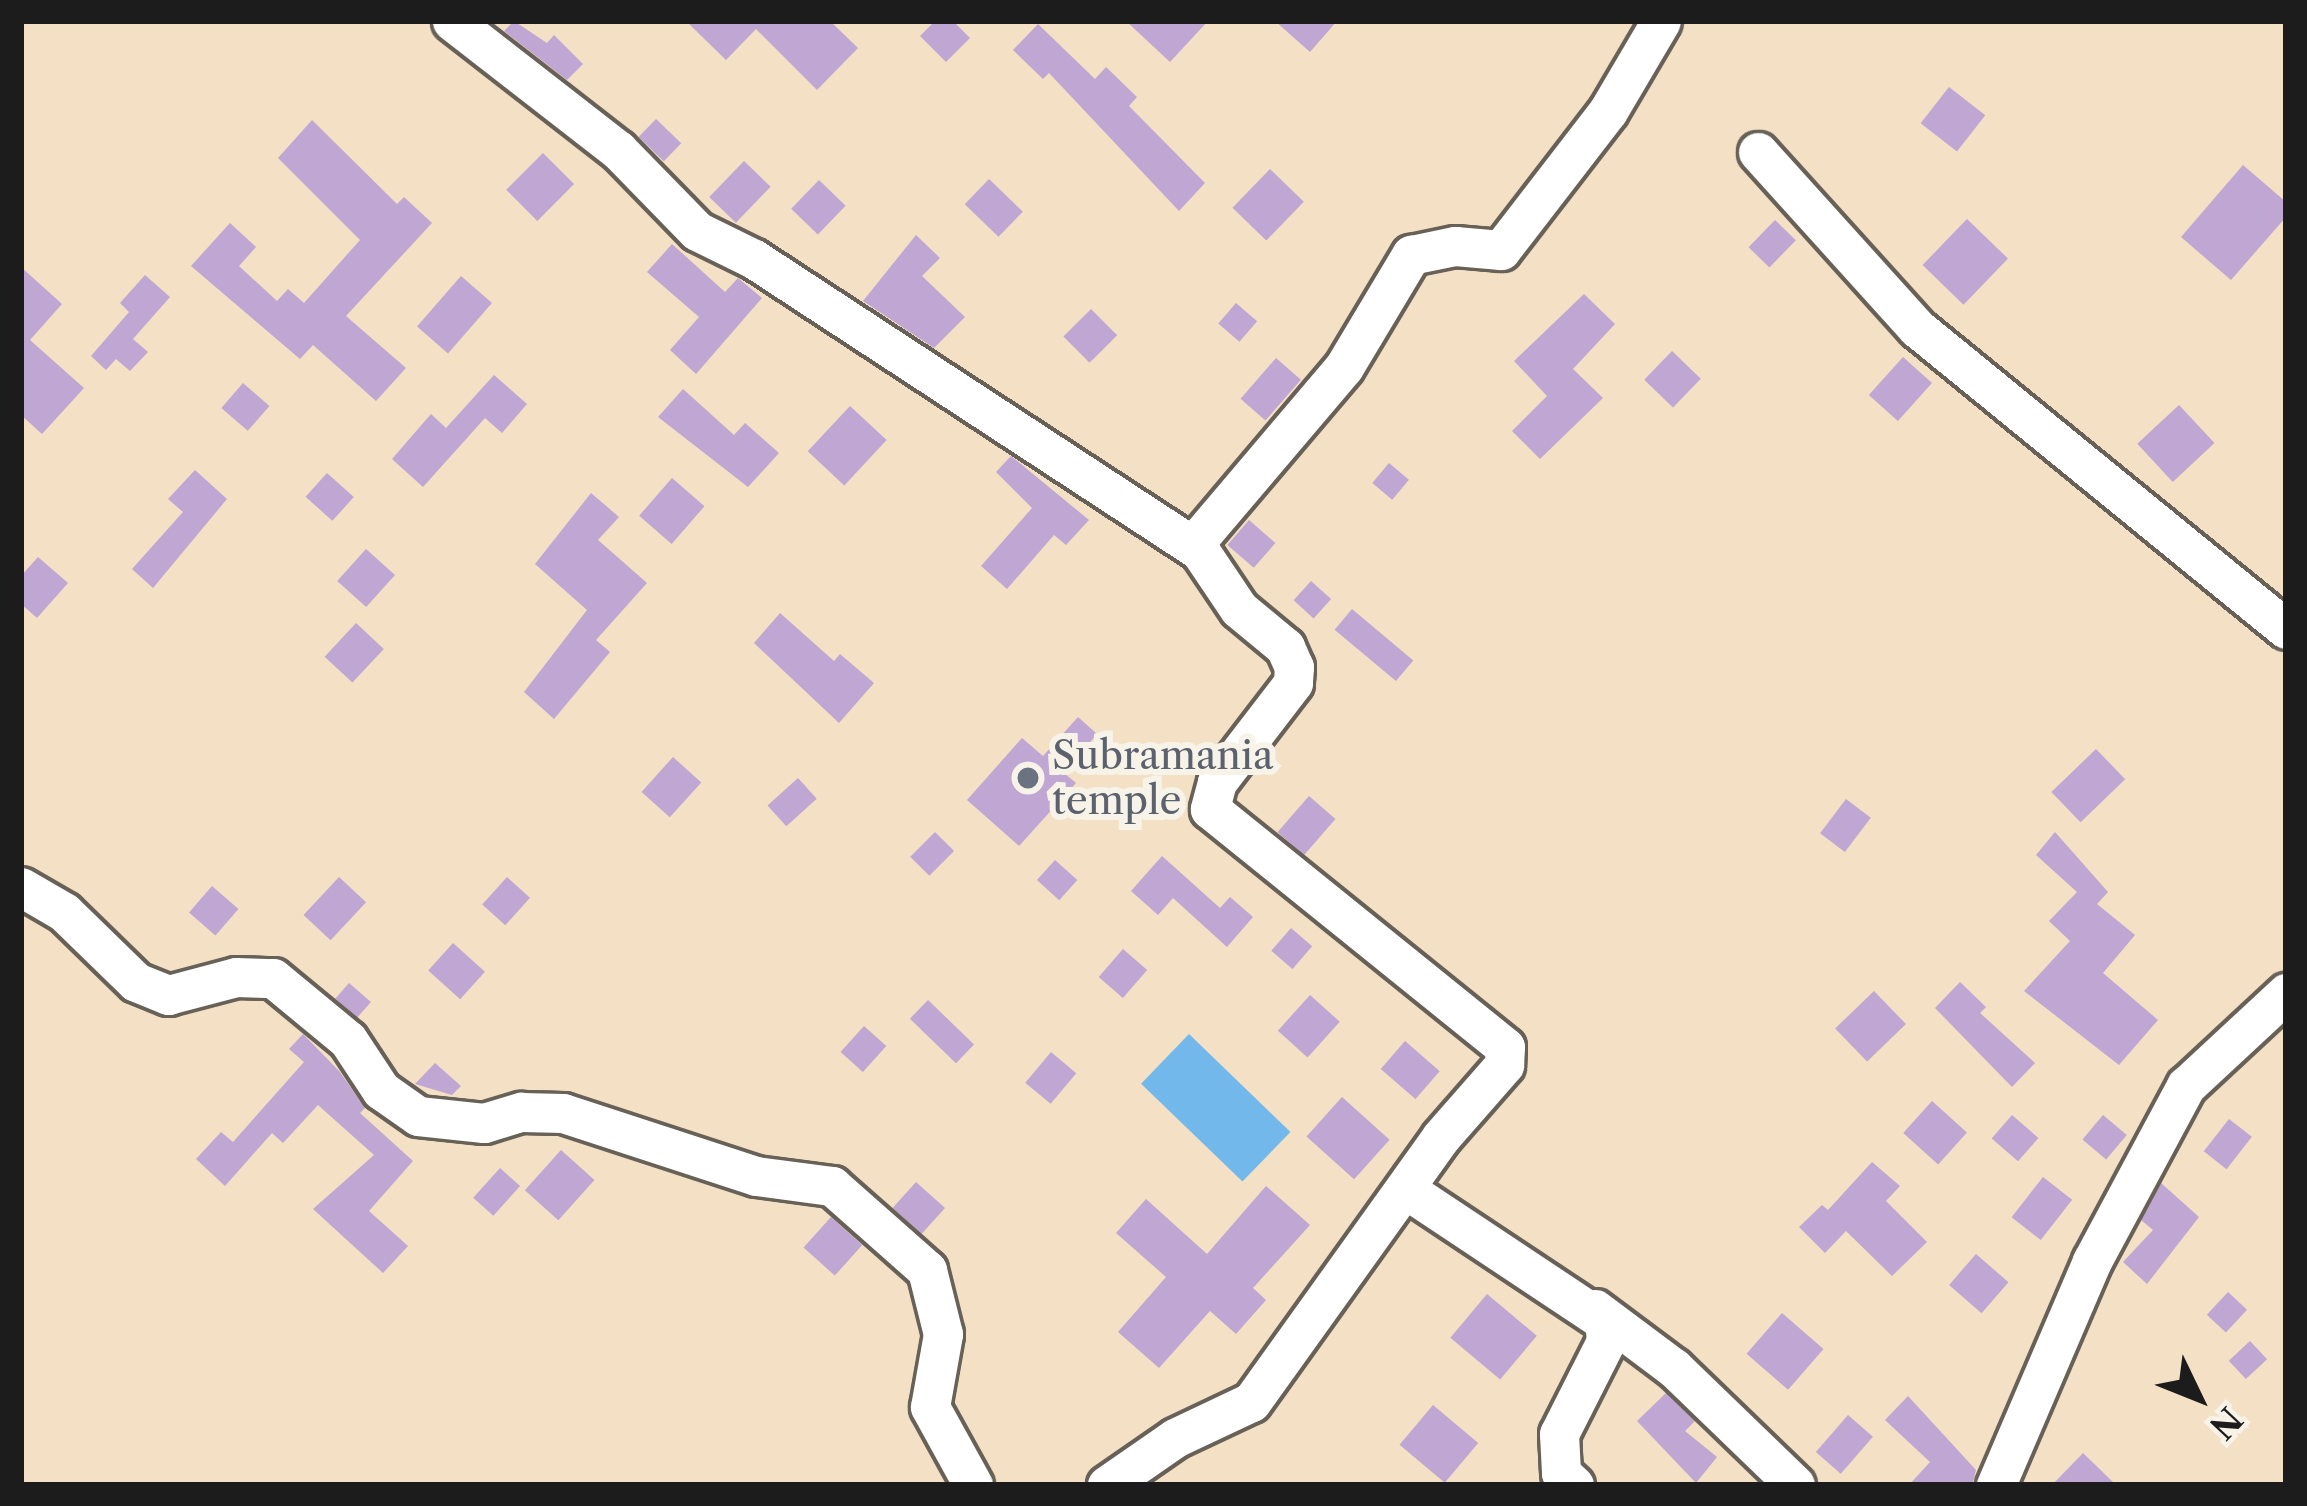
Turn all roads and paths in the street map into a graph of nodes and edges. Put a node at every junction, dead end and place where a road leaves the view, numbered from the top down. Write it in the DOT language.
graph roads {
  1 [pos="452,21"];
  2 [pos="1661,21"];
  3 [pos="1758,152"];
  4 [pos="1193,545"];
  5 [pos="2286,629"];
  6 [pos="21,887"];
  7 [pos="2286,993"];
  8 [pos="1407,1190"];
  9 [pos="1595,1310"];
  10 [pos="973,1485"];
  11 [pos="1107,1485"];
  12 [pos="1574,1485"];
  13 [pos="1795,1485"];
  14 [pos="1996,1485"];
  1 -- 4 [label="street"];
  2 -- 4 [label="street"];
  3 -- 5 [label="street"];
  4 -- 8 [label="street"];
  6 -- 10 [label="street"];
  7 -- 14 [label="street"];
  8 -- 9 [label="street"];
  8 -- 11 [label="street"];
  9 -- 12 [label="street"];
  9 -- 13 [label="street"];
}
